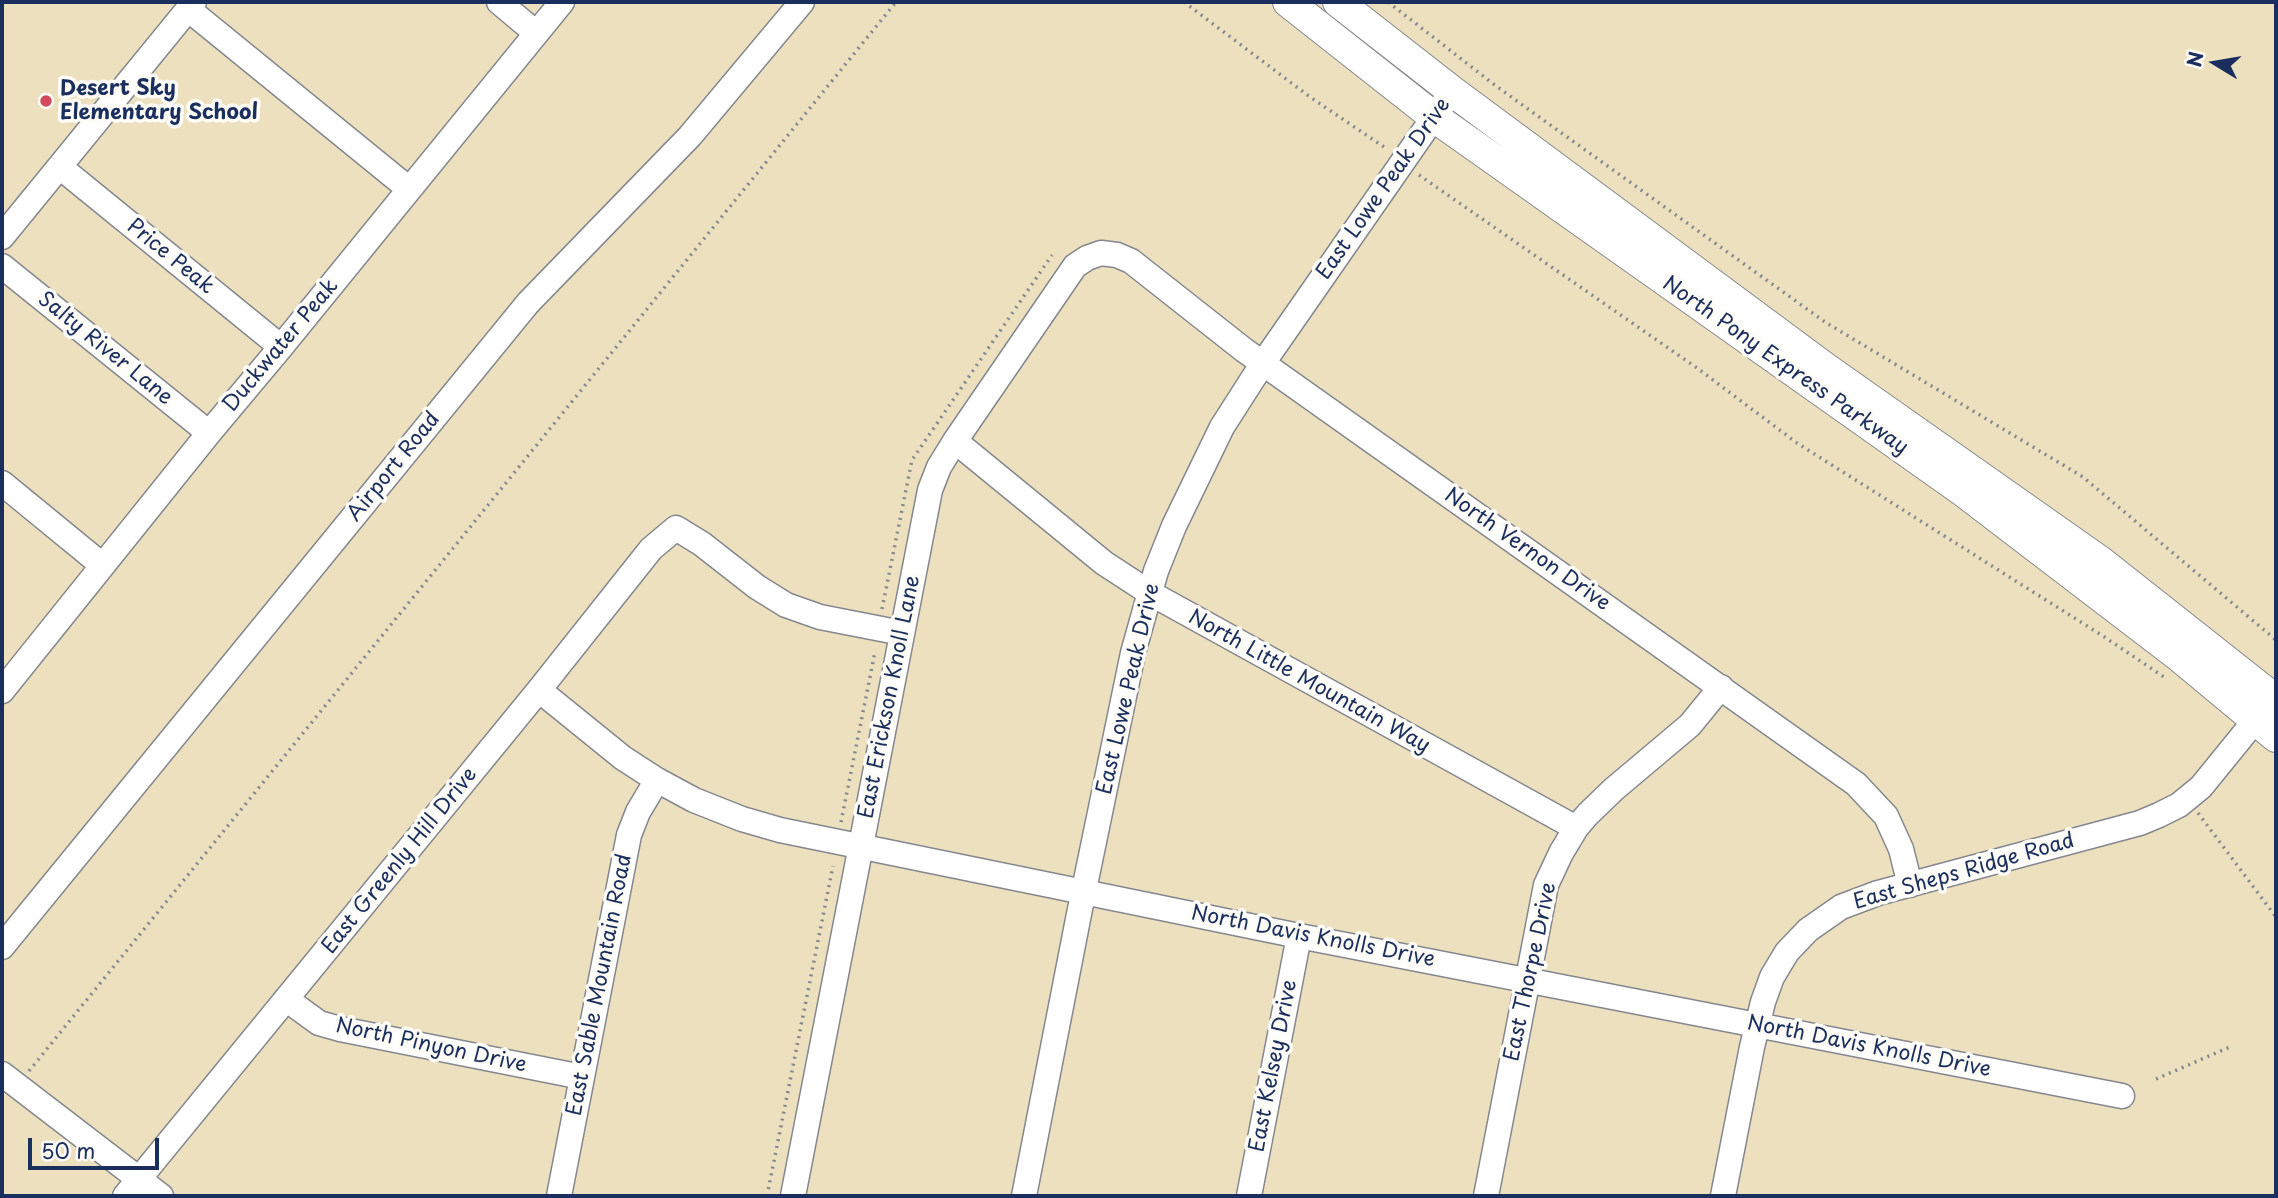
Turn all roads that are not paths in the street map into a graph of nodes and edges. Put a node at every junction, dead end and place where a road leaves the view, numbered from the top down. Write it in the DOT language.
graph roads {
  1 [pos="499,2"];
  2 [pos="562,2"];
  3 [pos="802,2"];
  4 [pos="1288,2"];
  5 [pos="1338,2"];
  6 [pos="191,5"];
  7 [pos="536,33"];
  8 [pos="1452,91"];
  9 [pos="1434,117"];
  10 [pos="60,167"];
  11 [pos="410,189"];
  12 [pos="2,237"];
  13 [pos="1101,253"];
  14 [pos="2,266"];
  15 [pos="281,347"];
  16 [pos="1263,363"];
  17 [pos="209,433"];
  18 [pos="955,441"];
  19 [pos="2,483"];
  20 [pos="102,565"];
  21 [pos="1150,593"];
  22 [pos="902,633"];
  23 [pos="1721,687"];
  24 [pos="539,690"];
  25 [pos="2,691"];
  26 [pos="2275,699"];
  27 [pos="2265,729"];
  28 [pos="657,780"];
  29 [pos="1576,828"];
  30 [pos="862,848"];
  31 [pos="1910,885"];
  32 [pos="1084,892"];
  33 [pos="1299,936"];
  34 [pos="2,947"];
  35 [pos="1528,979"];
  36 [pos="286,999"];
  37 [pos="1757,1024"];
  38 [pos="582,1077"];
  39 [pos="9,1080"];
  40 [pos="2122,1096"];
  41 [pos="132,1187"];
  42 [pos="161,1196"];
  43 [pos="559,1196"];
  44 [pos="793,1196"];
  45 [pos="1024,1196"];
  46 [pos="1249,1196"];
  47 [pos="1486,1196"];
  48 [pos="1723,1196"];
  1 -- 7 [label="street"];
  2 -- 7 [label="street, Duckwater Peak"];
  3 -- 34 [label="street, Airport Road"];
  4 -- 9 [label="main road, North Pony Express Parkway"];
  5 -- 8 [label="main road, North Pony Express Parkway"];
  6 -- 10 [label="street"];
  6 -- 11 [label="street"];
  7 -- 11 [label="street, Duckwater Peak"];
  8 -- 9 [label="street, East Lowe Peak Drive"];
  8 -- 26 [label="main road, North Pony Express Parkway"];
  9 -- 16 [label="street, East Lowe Peak Drive"];
  9 -- 27 [label="main road, North Pony Express Parkway"];
  10 -- 12 [label="street"];
  10 -- 15 [label="street, Price Peak"];
  11 -- 15 [label="street, Duckwater Peak"];
  13 -- 16 [label="street, North Vernon Drive"];
  13 -- 18 [label="street, East Erickson Knoll Lane"];
  14 -- 17 [label="street, Salty River Lane"];
  15 -- 17 [label="street, Duckwater Peak"];
  16 -- 21 [label="street, East Lowe Peak Drive"];
  16 -- 23 [label="street, North Vernon Drive"];
  17 -- 20 [label="street, Duckwater Peak"];
  18 -- 21 [label="street, North Little Mountain Way"];
  18 -- 22 [label="street, East Erickson Knoll Lane"];
  19 -- 20 [label="street"];
  20 -- 25 [label="street, Duckwater Peak"];
  21 -- 29 [label="street, North Little Mountain Way"];
  21 -- 32 [label="street, East Lowe Peak Drive"];
  22 -- 24 [label="street, East Greenly Hill Drive"];
  22 -- 30 [label="street, East Erickson Knoll Lane"];
  23 -- 29 [label="street, East Thorpe Drive"];
  23 -- 31 [label="street, North Vernon Drive"];
  24 -- 28 [label="street, North Davis Knolls Drive"];
  24 -- 36 [label="street, East Greenly Hill Drive"];
  26 -- 27 [label="street, East Sheps Ridge Road"];
  27 -- 31 [label="street, East Sheps Ridge Road"];
  28 -- 30 [label="street, North Davis Knolls Drive"];
  28 -- 38 [label="street, East Sable Mountain Road"];
  29 -- 35 [label="street, East Thorpe Drive"];
  30 -- 32 [label="street, North Davis Knolls Drive"];
  30 -- 44 [label="street, East Erickson Knoll Lane"];
  31 -- 37 [label="street, East Sheps Ridge Road"];
  32 -- 33 [label="street, North Davis Knolls Drive"];
  32 -- 45 [label="street, East Lowe Peak Drive"];
  33 -- 35 [label="street, North Davis Knolls Drive"];
  33 -- 46 [label="street, East Kelsey Drive"];
  35 -- 37 [label="street, North Davis Knolls Drive"];
  35 -- 47 [label="street, East Thorpe Drive"];
  36 -- 38 [label="street, North Pinyon Drive"];
  36 -- 41 [label="street, East Greenly Hill Drive"];
  37 -- 40 [label="street, North Davis Knolls Drive"];
  37 -- 48 [label="street, East Sheps Ridge Road"];
  38 -- 43 [label="street, East Sable Mountain Road"];
  39 -- 41 [label="street"];
  41 -- 42 [label="street"];
}
